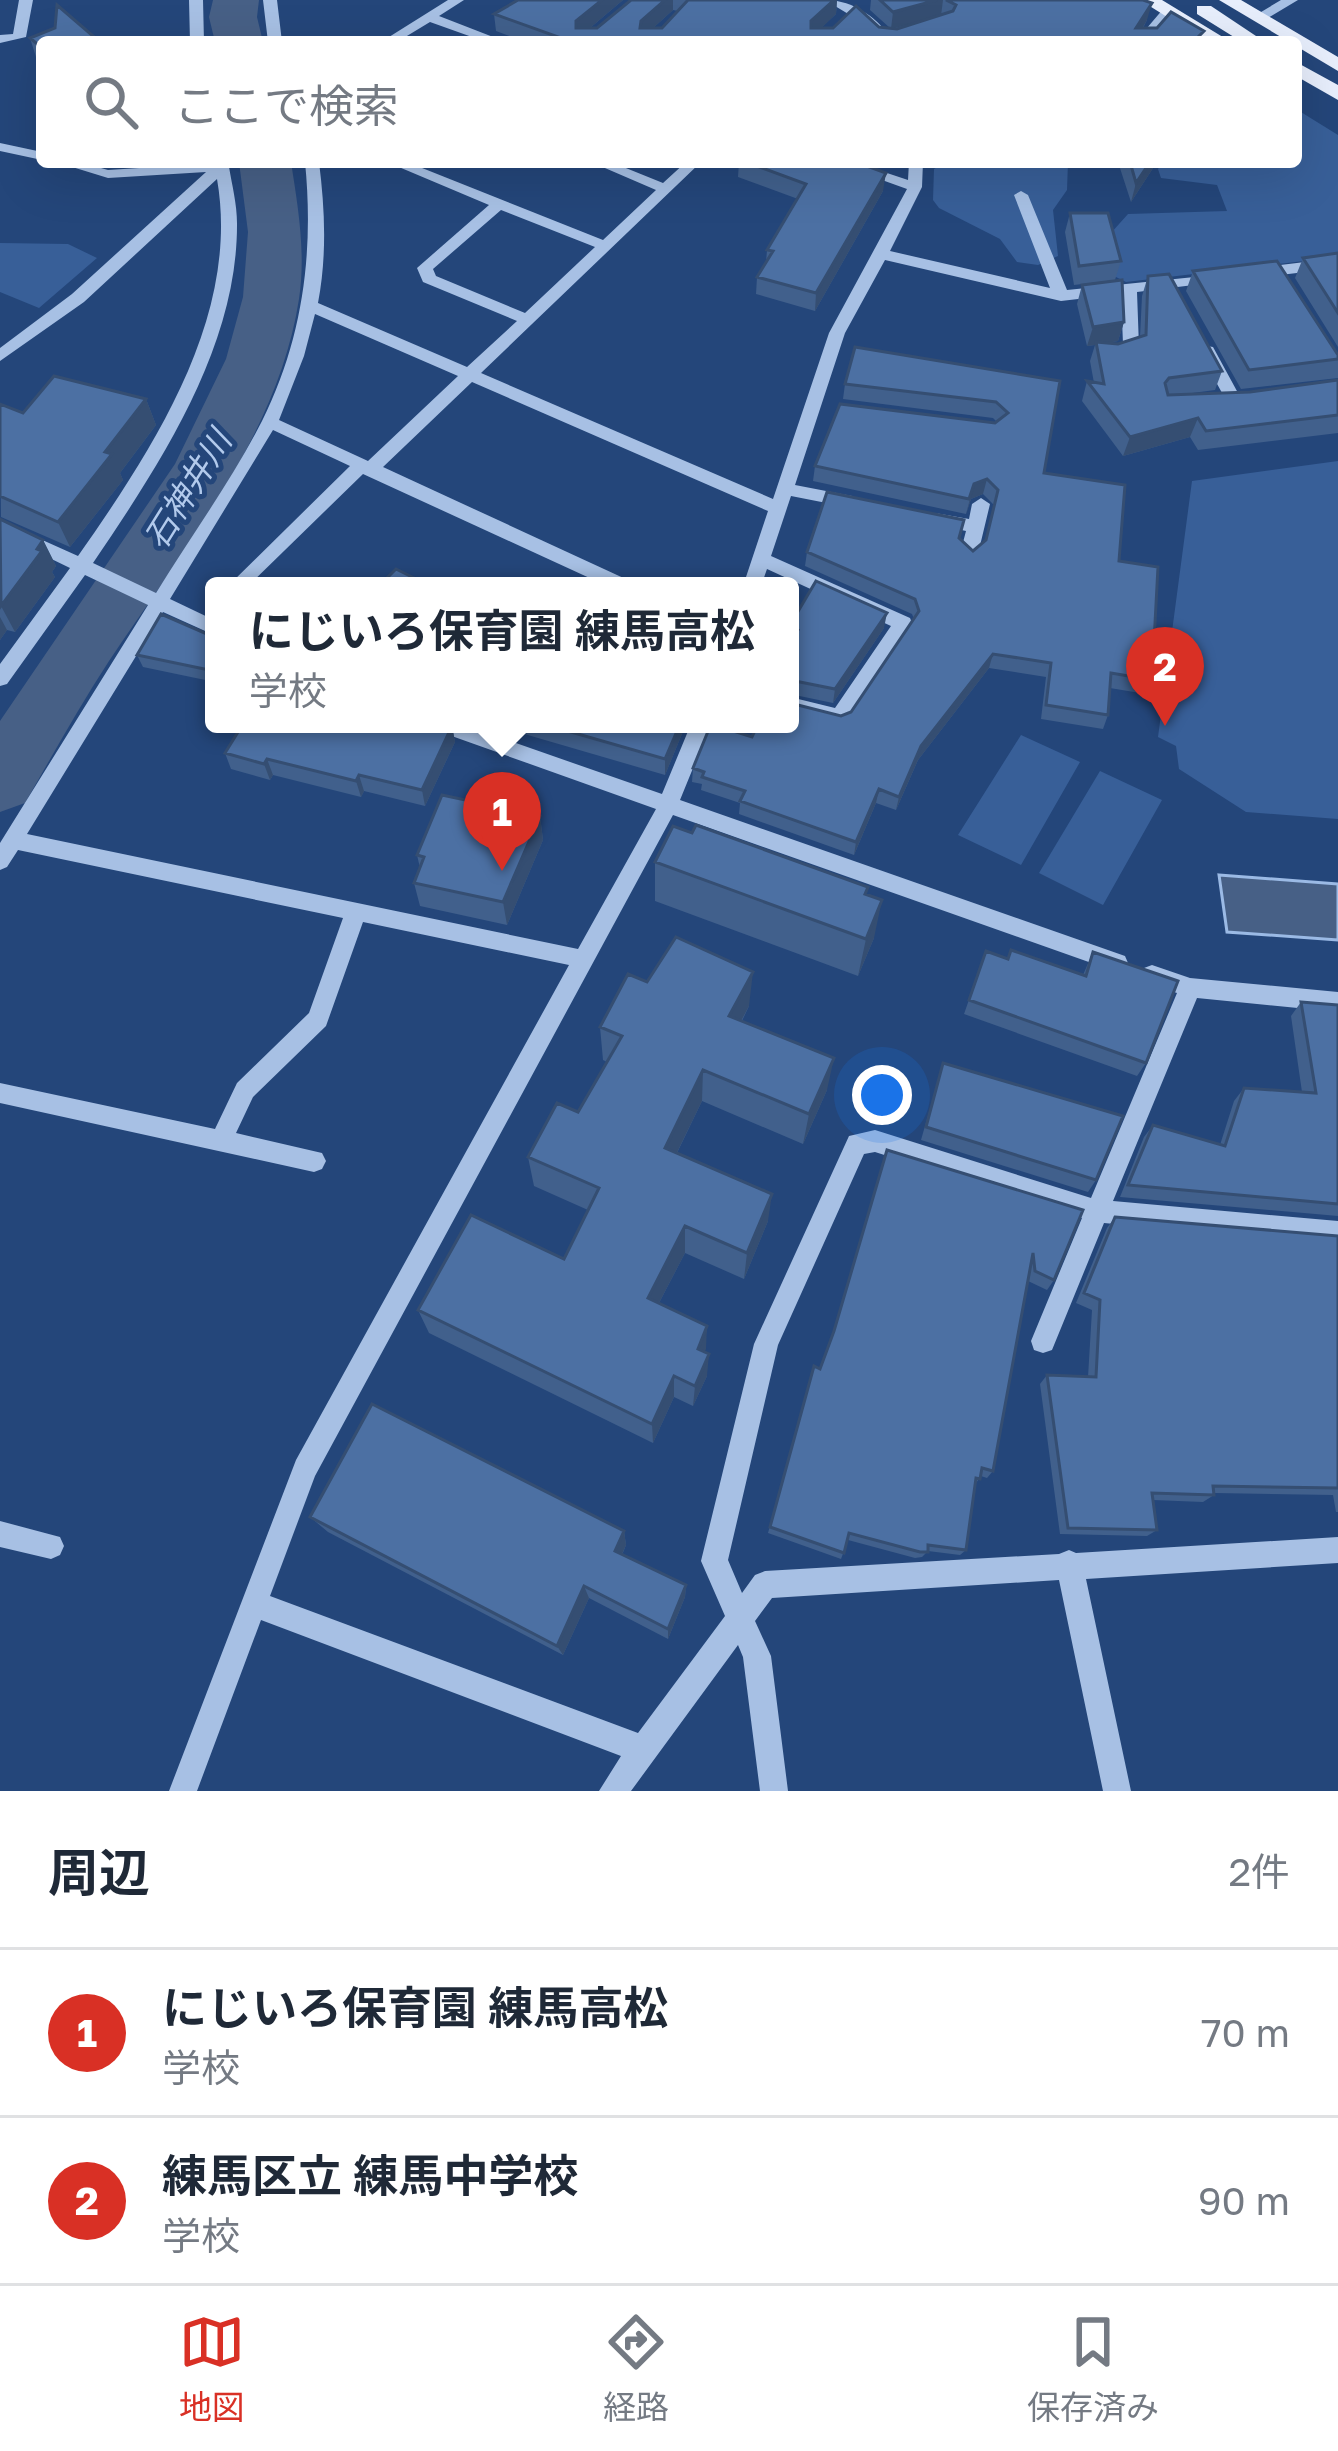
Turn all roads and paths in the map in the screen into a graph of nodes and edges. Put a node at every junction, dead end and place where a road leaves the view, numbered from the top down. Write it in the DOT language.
graph roads {
  1 [pos="26,0"];
  2 [pos="196,0"];
  3 [pos="270,0"];
  4 [pos="457,0"];
  5 [pos="832,0"];
  6 [pos="1149,0"];
  7 [pos="1292,0"];
  8 [pos="1225,4"];
  9 [pos="1178,6"];
  10 [pos="853,11"];
  11 [pos="428,16"];
  12 [pos="1258,18"];
  13 [pos="836,26"];
  14 [pos="197,36"];
  15 [pos="274,36"];
  16 [pos="397,36"];
  17 [pos="483,36"];
  18 [pos="889,36"];
  19 [pos="1148,36"];
  20 [pos="1214,36"];
  21 [pos="1251,36"];
  22 [pos="1289,36"];
  23 [pos="0,39"];
  24 [pos="1302,44"];
  25 [pos="1338,65"];
  26 [pos="1302,72"];
  27 [pos="1302,90"];
  28 [pos="1338,94"];
  29 [pos="1338,107"];
  30 [pos="0,147"];
  31 [pos="36,155"];
  32 [pos="86,168"];
  33 [pos="153,168"];
  34 [pos="219,168"];
  35 [pos="223,168"];
  36 [pos="313,168"];
  37 [pos="409,168"];
  38 [pos="613,168"];
  39 [pos="688,168"];
  40 [pos="857,168"];
  41 [pos="916,168"];
  42 [pos="915,188"];
  43 [pos="665,189"];
  44 [pos="1021,194"];
  45 [pos="500,204"];
  46 [pos="603,245"];
  47 [pos="881,254"];
  48 [pos="1338,263"];
  49 [pos="1277,271"];
  50 [pos="1169,282"];
  51 [pos="1129,287"];
  52 [pos="1289,290"];
  53 [pos="1061,296"];
  54 [pos="1180,302"];
  55 [pos="311,306"];
  56 [pos="526,319"];
  57 [pos="1201,340"];
  58 [pos="1095,353"];
  59 [pos="0,356"];
  60 [pos="469,373"];
  61 [pos="1280,396"];
  62 [pos="1233,398"];
  63 [pos="1212,401"];
  64 [pos="811,405"];
  65 [pos="833,408"];
  66 [pos="270,422"];
  67 [pos="364,468"];
  68 [pos="781,498"];
  69 [pos="981,504"];
  70 [pos="869,506"];
  71 [pos="912,514"];
  72 [pos="0,527"];
  73 [pos="976,527"];
  74 [pos="969,554"];
  75 [pos="761,559"];
  76 [pos="84,566"];
  77 [pos="246,577"];
  78 [pos="604,577"];
  79 [pos="755,577"];
  80 [pos="159,601"];
  81 [pos="205,618"];
  82 [pos="0,679"];
  83 [pos="799,707"];
  84 [pos="464,733"];
  85 [pos="696,733"];
  86 [pos="667,807"];
  87 [pos="13,840"];
  88 [pos="0,861"];
  89 [pos="356,911"];
  90 [pos="584,959"];
  91 [pos="1190,988"];
  92 [pos="1338,1002"];
  93 [pos="0,1093"];
  94 [pos="221,1141"];
  95 [pos="314,1161"];
  96 [pos="1096,1210"];
  97 [pos="1338,1233"];
  98 [pos="1043,1341"];
  99 [pos="0,1534"];
  100 [pos="51,1546"];
  101 [pos="1338,1550"];
  102 [pos="1069,1563"];
  103 [pos="254,1604"];
  104 [pos="742,1616"];
  105 [pos="644,1750"];
  106 [pos="190,1787"];
  107 [pos="613,1791"];
  108 [pos="774,1791"];
  109 [pos="1117,1791"];
  1 -- 23 [label="street"];
  2 -- 14 [label="street"];
  3 -- 15 [label="street"];
  4 -- 11 [label="street"];
  5 -- 10 [label="street"];
  6 -- 9 [label="main road"];
  7 -- 12 [label="street"];
  8 -- 9 [label="main road"];
  8 -- 12 [label="main road"];
  8 -- 21 [label="main road"];
  9 -- 19 [label="street"];
  9 -- 20 [label="main road"];
  10 -- 13 [label="street"];
  10 -- 18 [label="street"];
  11 -- 16 [label="street"];
  11 -- 17 [label="street"];
  12 -- 22 [label="main road"];
  24 -- 25 [label="main road"];
  26 -- 28 [label="main road"];
  27 -- 29 [label="main road"];
  30 -- 31 [label="street"];
  32 -- 33 [label="street"];
  34 -- 59 [label="street"];
  35 -- 76 [label="street"];
  36 -- 55 [label="street"];
  37 -- 45 [label="street"];
  38 -- 43 [label="street"];
  39 -- 43 [label="street"];
  40 -- 42 [label="street"];
  41 -- 42 [label="street"];
  42 -- 47 [label="street"];
  43 -- 46 [label="street"];
  44 -- 53 [label="street"];
  45 -- 46 [label="street"];
  45 -- 56 [label="street"];
  46 -- 56 [label="street"];
  47 -- 53 [label="street"];
  47 -- 64 [label="street"];
  48 -- 49 [label="street"];
  49 -- 50 [label="street"];
  49 -- 52 [label="street"];
  50 -- 51 [label="street"];
  50 -- 54 [label="street"];
  51 -- 53 [label="street"];
  51 -- 58 [label="street"];
  55 -- 60 [label="street"];
  55 -- 66 [label="street"];
  56 -- 60 [label="street"];
  57 -- 62 [label="street"];
  60 -- 67 [label="street"];
  60 -- 68 [label="street"];
  61 -- 62 [label="street"];
  62 -- 63 [label="street"];
  64 -- 65 [label="street"];
  64 -- 68 [label="street"];
  66 -- 67 [label="street"];
  66 -- 80 [label="street"];
  67 -- 77 [label="street"];
  67 -- 78 [label="street"];
  68 -- 70 [label="street"];
  68 -- 75 [label="street"];
  69 -- 73 [label="street"];
  71 -- 73 [label="street"];
  72 -- 76 [label="street"];
  73 -- 74 [label="street"];
  75 -- 79 [label="street"];
  75 -- 83 [label="street"];
  76 -- 80 [label="street"];
  76 -- 82 [label="street"];
  80 -- 81 [label="street"];
  80 -- 87 [label="street"];
  84 -- 86 [label="street"];
  85 -- 86 [label="street"];
  86 -- 90 [label="street"];
  86 -- 91 [label="street"];
  87 -- 88 [label="street"];
  87 -- 89 [label="street"];
  89 -- 90 [label="street"];
  89 -- 94 [label="street"];
  90 -- 103 [label="street"];
  91 -- 92 [label="street"];
  91 -- 96 [label="street"];
  93 -- 94 [label="street"];
  94 -- 95 [label="street"];
  96 -- 97 [label="street"];
  96 -- 98 [label="street"];
  96 -- 104 [label="street"];
  99 -- 100 [label="street"];
  101 -- 102 [label="street"];
  102 -- 104 [label="street"];
  102 -- 109 [label="street"];
  103 -- 105 [label="street"];
  103 -- 106 [label="street"];
  104 -- 105 [label="street"];
  104 -- 108 [label="street"];
  105 -- 107 [label="street"];
}
